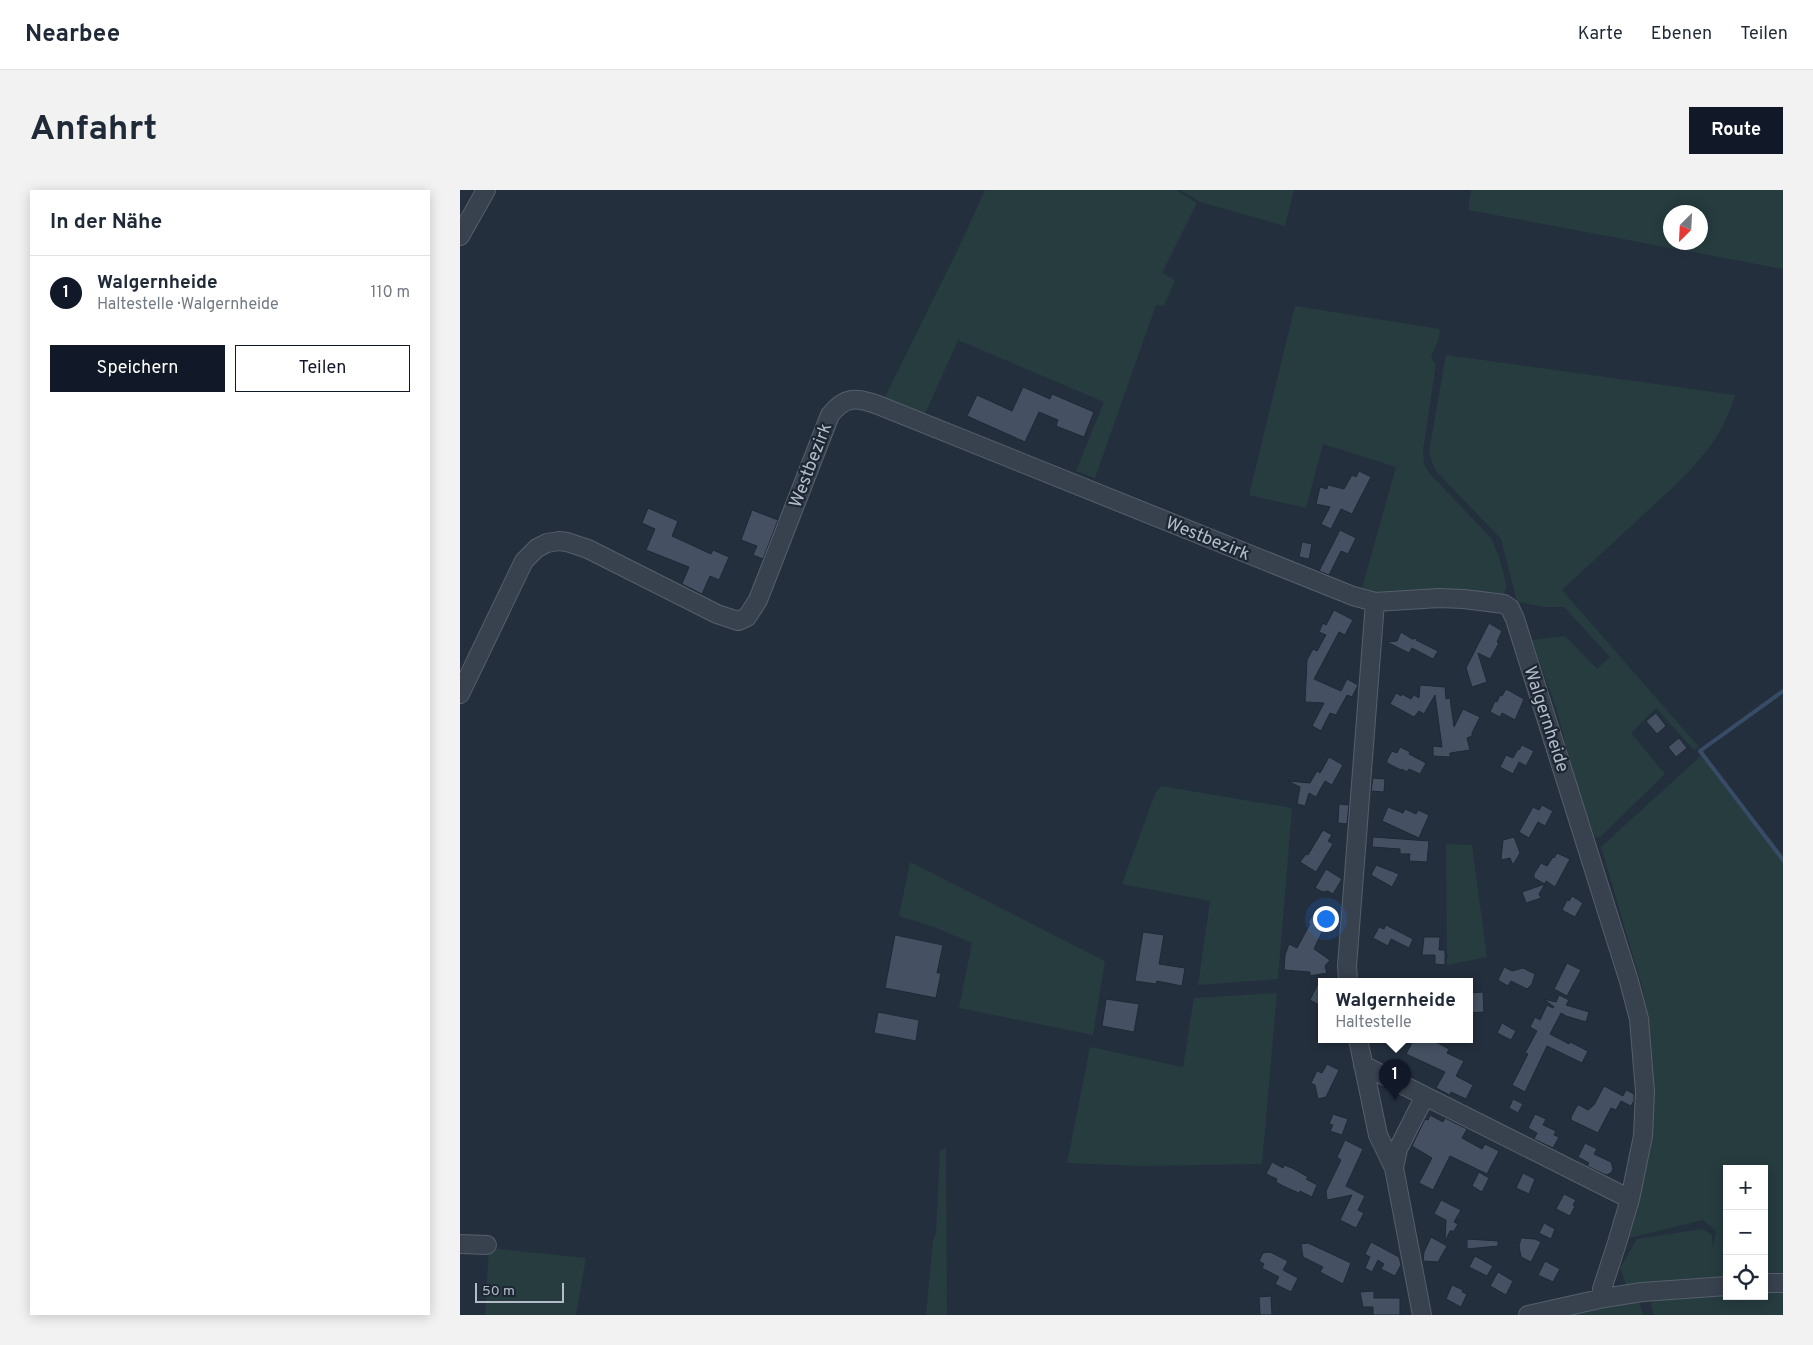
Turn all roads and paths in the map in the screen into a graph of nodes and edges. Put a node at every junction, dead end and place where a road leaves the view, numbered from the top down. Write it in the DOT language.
graph roads {
  1 [pos="486,190"];
  2 [pos="460,236"];
  3 [pos="1353,596"];
  4 [pos="1375,602"];
  5 [pos="460,694"];
  6 [pos="1348,978"];
  7 [pos="1359,1043"];
  8 [pos="1363,1065"];
  9 [pos="1425,1096"];
  10 [pos="1394,1168"];
  11 [pos="1630,1199"];
  12 [pos="460,1244"];
  13 [pos="487,1245"];
  14 [pos="1768,1283"];
  15 [pos="1783,1283"];
  16 [pos="1723,1286"];
  17 [pos="1604,1298"];
  18 [pos="1422,1315"];
  19 [pos="1528,1315"];
  1 -- 2 [label="street"];
  3 -- 4 [label="street, Walgernheide"];
  3 -- 5 [label="street, Westbezirk"];
  4 -- 6 [label="street"];
  4 -- 11 [label="street, Walgernheide"];
  7 -- 8 [label="street"];
  8 -- 9 [label="street"];
  8 -- 10 [label="street"];
  9 -- 10 [label="street"];
  9 -- 11 [label="street"];
  10 -- 18 [label="street"];
  11 -- 17 [label="street, Walgernheide"];
  12 -- 13 [label="street"];
  14 -- 15 [label="street"];
  16 -- 17 [label="street"];
  17 -- 19 [label="street"];
}
